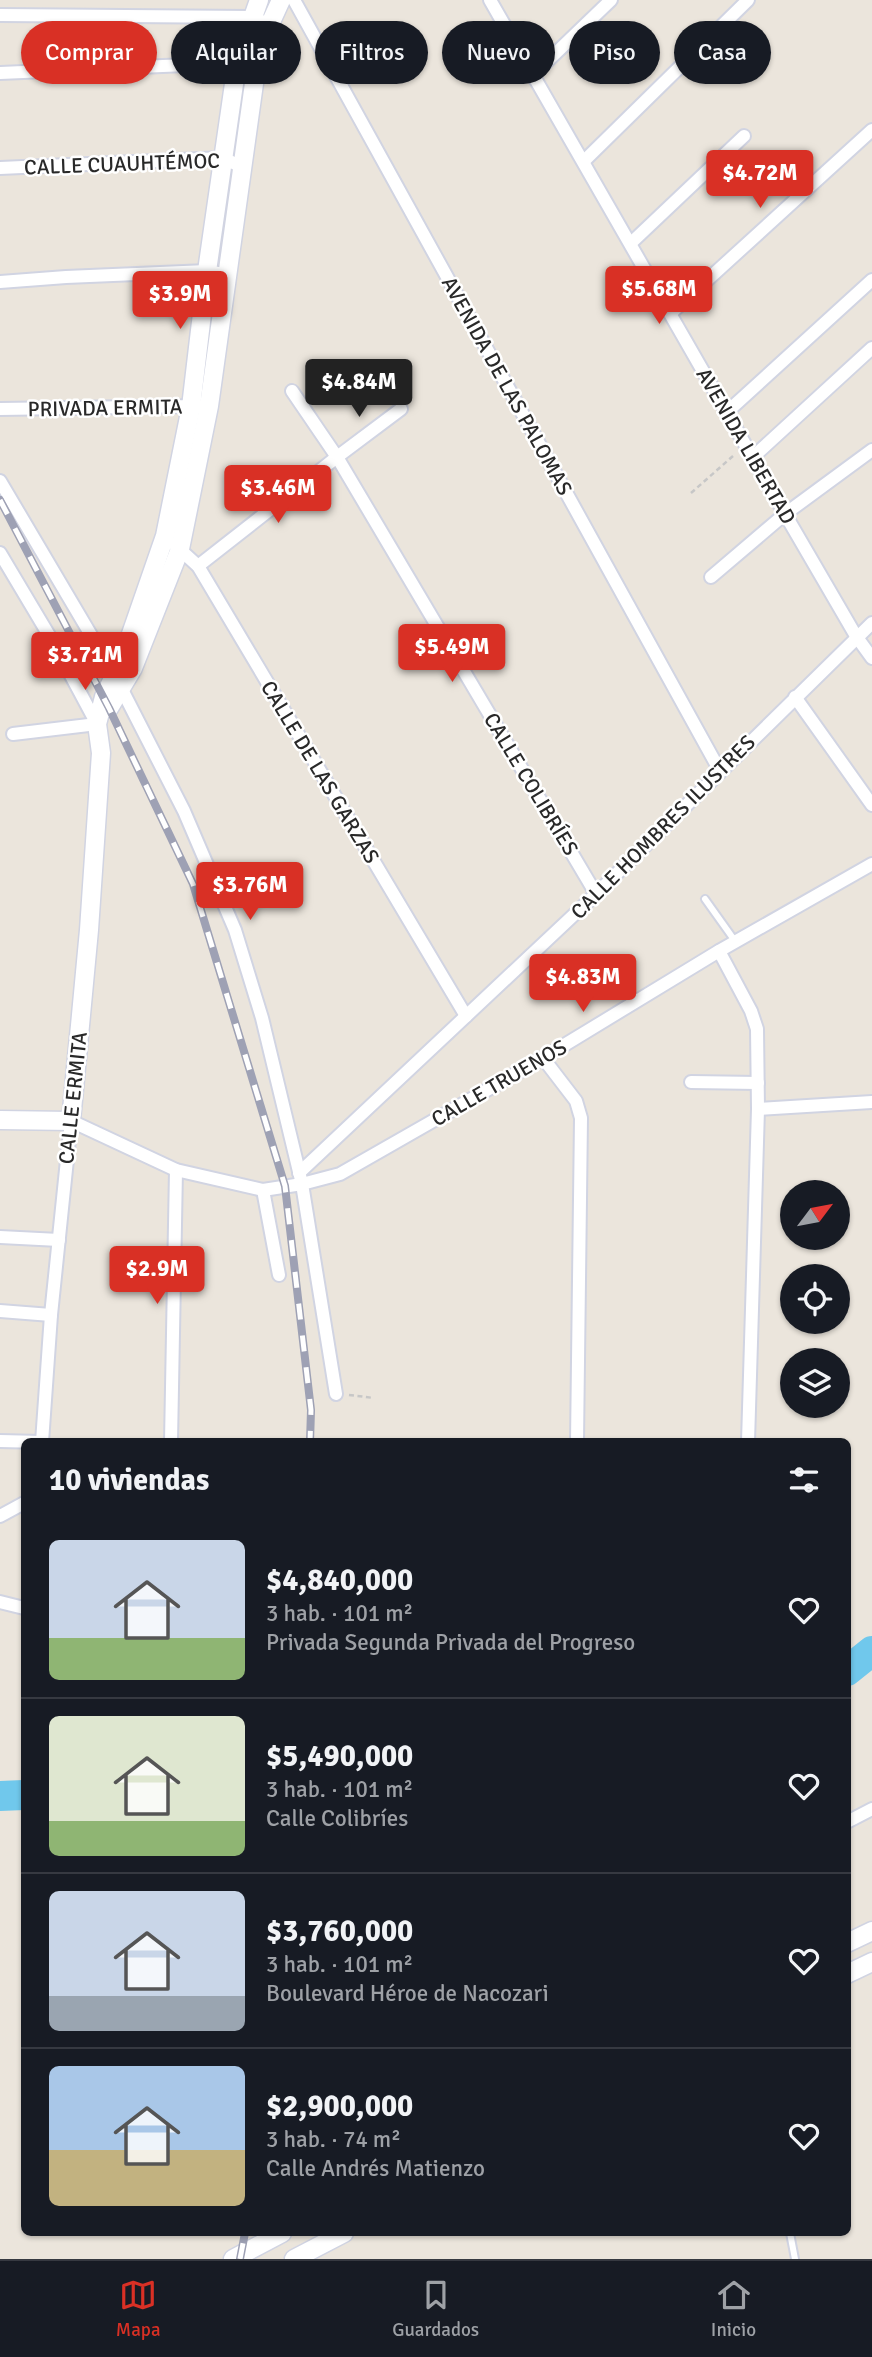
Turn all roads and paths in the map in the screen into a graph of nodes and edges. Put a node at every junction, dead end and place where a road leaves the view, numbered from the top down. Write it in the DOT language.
graph roads {
  1 [pos="281,0"];
  2 [pos="294,0"];
  3 [pos="490,0"];
  4 [pos="611,0"];
  5 [pos="748,0"];
  6 [pos="255,8"];
  7 [pos="0,15"];
  8 [pos="267,21"];
  9 [pos="271,21"];
  10 [pos="502,21"];
  11 [pos="555,54"];
  12 [pos="171,66"];
  13 [pos="0,73"];
  14 [pos="234,84"];
  15 [pos="254,84"];
  16 [pos="540,84"];
  17 [pos="872,130"];
  18 [pos="744,136"];
  19 [pos="223,158"];
  20 [pos="584,161"];
  21 [pos="242,167"];
  22 [pos="0,168"];
  23 [pos="631,243"];
  24 [pos="207,271"];
  25 [pos="228,275"];
  26 [pos="872,280"];
  27 [pos="0,282"];
  28 [pos="671,313"];
  29 [pos="872,348"];
  30 [pos="292,391"];
  31 [pos="209,406"];
  32 [pos="191,407"];
  33 [pos="0,409"];
  34 [pos="401,409"];
  35 [pos="727,412"];
  36 [pos="746,445"];
  37 [pos="872,450"];
  38 [pos="337,457"];
  39 [pos="752,457"];
  40 [pos="0,481"];
  41 [pos="691,493"];
  42 [pos="785,514"];
  43 [pos="164,536"];
  44 [pos="180,549"];
  45 [pos="0,553"];
  46 [pos="198,566"];
  47 [pos="711,577"];
  48 [pos="872,623"];
  49 [pos="856,636"];
  50 [pos="872,658"];
  51 [pos="117,682"];
  52 [pos="795,697"];
  53 [pos="102,729"];
  54 [pos="13,734"];
  55 [pos="720,771"];
  56 [pos="872,805"];
  57 [pos="872,864"];
  58 [pos="596,894"];
  59 [pos="705,899"];
  60 [pos="735,942"];
  61 [pos="719,951"];
  62 [pos="466,1016"];
  63 [pos="543,1058"];
  64 [pos="691,1082"];
  65 [pos="758,1083"];
  66 [pos="872,1102"];
  67 [pos="758,1109"];
  68 [pos="0,1120"];
  69 [pos="71,1121"];
  70 [pos="176,1170"];
  71 [pos="300,1179"];
  72 [pos="263,1190"];
  73 [pos="0,1237"];
  74 [pos="59,1240"];
  75 [pos="279,1275"];
  76 [pos="0,1311"];
  77 [pos="51,1315"];
  78 [pos="336,1394"];
  79 [pos="374,1398"];
  80 [pos="42,1438"];
  81 [pos="171,1438"];
  82 [pos="577,1438"];
  83 [pos="748,1438"];
  84 [pos="0,1441"];
  85 [pos="21,1442"];
  86 [pos="21,1505"];
  87 [pos="0,1516"];
  88 [pos="0,1602"];
  89 [pos="21,1607"];
  90 [pos="872,1809"];
  91 [pos="851,1820"];
  92 [pos="872,1931"];
  93 [pos="851,1941"];
  94 [pos="872,1962"];
  95 [pos="851,1972"];
  96 [pos="278,2236"];
  97 [pos="338,2236"];
  98 [pos="791,2236"];
  99 [pos="256,2253"];
  100 [pos="233,2259"];
  101 [pos="295,2259"];
  102 [pos="795,2259"];
  1 -- 9 [label="street"];
  2 -- 55 [label="street, AVENIDA DE LAS PALOMAS"];
  3 -- 10 [label="street, AVENIDA LIBERTAD"];
  4 -- 11 [label="street"];
  5 -- 20 [label="street"];
  6 -- 7 [label="street"];
  6 -- 8 [label="street"];
  12 -- 13 [label="street"];
  14 -- 19 [label="street"];
  15 -- 21 [label="street"];
  16 -- 20 [label="street, AVENIDA LIBERTAD"];
  17 -- 28 [label="street"];
  18 -- 23 [label="street"];
  19 -- 21 [label="street, CALLE CUAUHTÉMOC"];
  19 -- 22 [label="street, CALLE CUAUHTÉMOC"];
  19 -- 24 [label="street"];
  20 -- 23 [label="street, AVENIDA LIBERTAD"];
  21 -- 25 [label="street"];
  23 -- 28 [label="street, AVENIDA LIBERTAD"];
  24 -- 25 [label="street"];
  24 -- 27 [label="street"];
  24 -- 32 [label="street"];
  25 -- 31 [label="street"];
  26 -- 35 [label="street"];
  28 -- 35 [label="street, AVENIDA LIBERTAD"];
  29 -- 39 [label="street"];
  30 -- 38 [label="street, CALLE COLIBRÍES"];
  31 -- 32 [label="street, PRIVADA ERMITA"];
  31 -- 44 [label="street"];
  32 -- 33 [label="street, PRIVADA ERMITA"];
  32 -- 43 [label="street"];
  34 -- 38 [label="street"];
  35 -- 36 [label="street, AVENIDA LIBERTAD"];
  36 -- 39 [label="street, AVENIDA LIBERTAD"];
  36 -- 41 [label="path"];
  37 -- 42 [label="street"];
  38 -- 46 [label="street"];
  38 -- 58 [label="street, CALLE COLIBRÍES"];
  39 -- 42 [label="street, AVENIDA LIBERTAD"];
  40 -- 51 [label="street"];
  42 -- 47 [label="street"];
  42 -- 49 [label="street, AVENIDA LIBERTAD"];
  43 -- 44 [label="street, CALLE DE LAS GARZAS"];
  43 -- 51 [label="street"];
  44 -- 46 [label="street, CALLE DE LAS GARZAS"];
  44 -- 51 [label="street"];
  45 -- 53 [label="street"];
  46 -- 62 [label="street, CALLE DE LAS GARZAS"];
  48 -- 49 [label="street, CALLE HOMBRES ILUSTRES"];
  49 -- 50 [label="street, AVENIDA LIBERTAD"];
  49 -- 52 [label="street, CALLE HOMBRES ILUSTRES"];
  51 -- 53 [label="street, CALLE ERMITA"];
  51 -- 71 [label="street"];
  52 -- 55 [label="street, CALLE HOMBRES ILUSTRES"];
  52 -- 56 [label="street"];
  53 -- 54 [label="street"];
  53 -- 69 [label="street, CALLE ERMITA"];
  55 -- 58 [label="street, CALLE HOMBRES ILUSTRES"];
  57 -- 60 [label="street, CALLE TRUENOS"];
  58 -- 62 [label="street, CALLE HOMBRES ILUSTRES"];
  59 -- 60 [label="lane"];
  60 -- 61 [label="street, CALLE TRUENOS"];
  61 -- 63 [label="street, CALLE TRUENOS"];
  61 -- 65 [label="street"];
  62 -- 71 [label="street, CALLE HOMBRES ILUSTRES"];
  63 -- 71 [label="street, CALLE TRUENOS"];
  63 -- 82 [label="street"];
  64 -- 65 [label="street"];
  65 -- 67 [label="street"];
  66 -- 67 [label="street"];
  67 -- 83 [label="street"];
  68 -- 69 [label="street"];
  69 -- 70 [label="street"];
  69 -- 74 [label="street, CALLE ERMITA"];
  70 -- 72 [label="street"];
  70 -- 81 [label="street"];
  71 -- 72 [label="street"];
  71 -- 78 [label="street"];
  72 -- 75 [label="street"];
  73 -- 74 [label="street"];
  74 -- 77 [label="street, CALLE ERMITA"];
  76 -- 77 [label="street"];
  77 -- 80 [label="street, CALLE ERMITA"];
  78 -- 79 [label="path"];
  84 -- 85 [label="street"];
  86 -- 87 [label="street"];
  88 -- 89 [label="street"];
  90 -- 91 [label="street"];
  92 -- 93 [label="street"];
  94 -- 95 [label="street"];
  96 -- 99 [label="street"];
  97 -- 101 [label="street"];
  98 -- 102 [label="lane"];
  99 -- 100 [label="street"];
}
